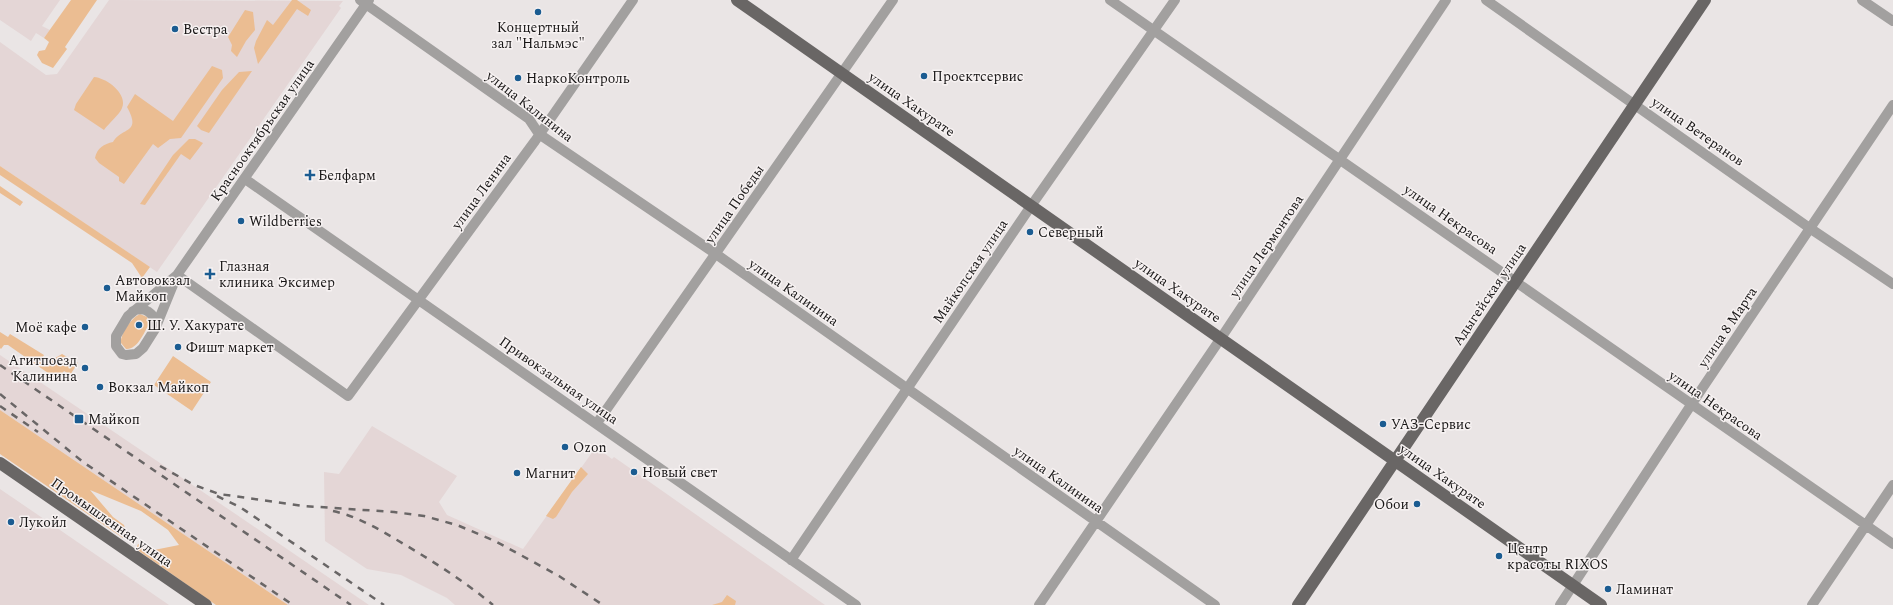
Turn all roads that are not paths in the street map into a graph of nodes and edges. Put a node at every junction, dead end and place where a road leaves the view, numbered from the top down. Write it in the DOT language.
graph roads {
  1 [pos="633,0"];
  2 [pos="737,0"];
  3 [pos="893,0"];
  4 [pos="1110,0"];
  5 [pos="1175,0"];
  6 [pos="1446,0"];
  7 [pos="1486,0"];
  8 [pos="1705,0"];
  9 [pos="1862,0"];
  10 [pos="365,1"];
  11 [pos="1893,21"];
  12 [pos="1154,30"];
  13 [pos="842,73"];
  14 [pos="1635,104"];
  15 [pos="1893,105"];
  16 [pos="539,134"];
  17 [pos="1340,160"];
  18 [pos="245,179"];
  19 [pos="1031,206"];
  20 [pos="1811,229"];
  21 [pos="716,254"];
  22 [pos="177,275"];
  23 [pos="1516,282"];
  24 [pos="1893,284"];
  25 [pos="420,300"];
  26 [pos="134,311"];
  27 [pos="156,325"];
  28 [pos="1221,338"];
  29 [pos="907,388"];
  30 [pos="1691,405"];
  31 [pos="597,423"];
  32 [pos="1395,461"];
  33 [pos="0,463"];
  34 [pos="1893,485"];
  35 [pos="1096,521"];
  36 [pos="1866,525"];
  37 [pos="1893,544"];
  38 [pos="791,560"];
  39 [pos="1573,585"];
  40 [pos="206,605"];
  41 [pos="856,605"];
  42 [pos="1039,605"];
  43 [pos="1215,605"];
  44 [pos="1298,605"];
  45 [pos="1560,605"];
  46 [pos="1601,605"];
  47 [pos="1812,605"];
  1 -- 16 [label="street, улица Ленина"];
  2 -- 13 [label="main road, улица Хакурате"];
  3 -- 13 [label="street, улица Победы"];
  4 -- 12 [label="street, улица Некрасова"];
  5 -- 12 [label="street, Майкопская улица"];
  6 -- 17 [label="street, улица Лермонтова"];
  7 -- 14 [label="street, улица Ветеранов"];
  8 -- 14 [label="main road, Адыгейская улица"];
  9 -- 11 [label="street"];
  10 -- 16 [label="street, улица Калинина"];
  10 -- 18 [label="street, Краснооктябрьская улица"];
  12 -- 17 [label="street, улица Некрасова"];
  12 -- 19 [label="street, Майкопская улица"];
  13 -- 19 [label="main road, улица Хакурате"];
  13 -- 21 [label="street, улица Победы"];
  14 -- 20 [label="street, улица Ветеранов"];
  14 -- 23 [label="main road, Адыгейская улица"];
  15 -- 20 [label="street, улица 8 Марта"];
  16 -- 21 [label="street, улица Калинина"];
  16 -- 25 [label="street, улица Ленина"];
  17 -- 23 [label="street, улица Некрасова"];
  17 -- 28 [label="street, улица Лермонтова"];
  18 -- 22 [label="street, Краснооктябрьская улица"];
  18 -- 25 [label="street, Привокзальная улица"];
  19 -- 28 [label="main road, улица Хакурате"];
  19 -- 29 [label="street, Майкопская улица"];
  20 -- 24 [label="street, улица Ветеранов"];
  20 -- 30 [label="street, улица 8 Марта"];
  21 -- 29 [label="street, улица Калинина"];
  21 -- 31 [label="street, улица Победы"];
  22 -- 25 [label="street, улица Ленина"];
  22 -- 26 [label="street"];
  22 -- 27 [label="street"];
  23 -- 30 [label="street, улица Некрасова"];
  23 -- 32 [label="main road, Адыгейская улица"];
  25 -- 31 [label="street, Привокзальная улица"];
  26 -- 27 [label="street"];
  26 -- 27 [label="street"];
  28 -- 32 [label="main road, улица Хакурате"];
  28 -- 35 [label="street, улица Лермонтова"];
  29 -- 35 [label="street, улица Калинина"];
  29 -- 38 [label="street, Майкопская улица"];
  30 -- 36 [label="street, улица Некрасова"];
  30 -- 39 [label="street, улица 8 Марта"];
  31 -- 38 [label="street, Привокзальная улица"];
  32 -- 39 [label="main road, улица Хакурате"];
  32 -- 44 [label="main road, Адыгейская улица"];
  33 -- 40 [label="main road, Промышленная улица"];
  34 -- 36 [label="street"];
  35 -- 42 [label="street, улица Лермонтова"];
  35 -- 43 [label="street, улица Калинина"];
  36 -- 37 [label="street, улица Некрасова"];
  36 -- 47 [label="street"];
  38 -- 41 [label="street, Привокзальная улица"];
  39 -- 45 [label="street, улица 8 Марта"];
  39 -- 46 [label="main road, улица Хакурате"];
}
